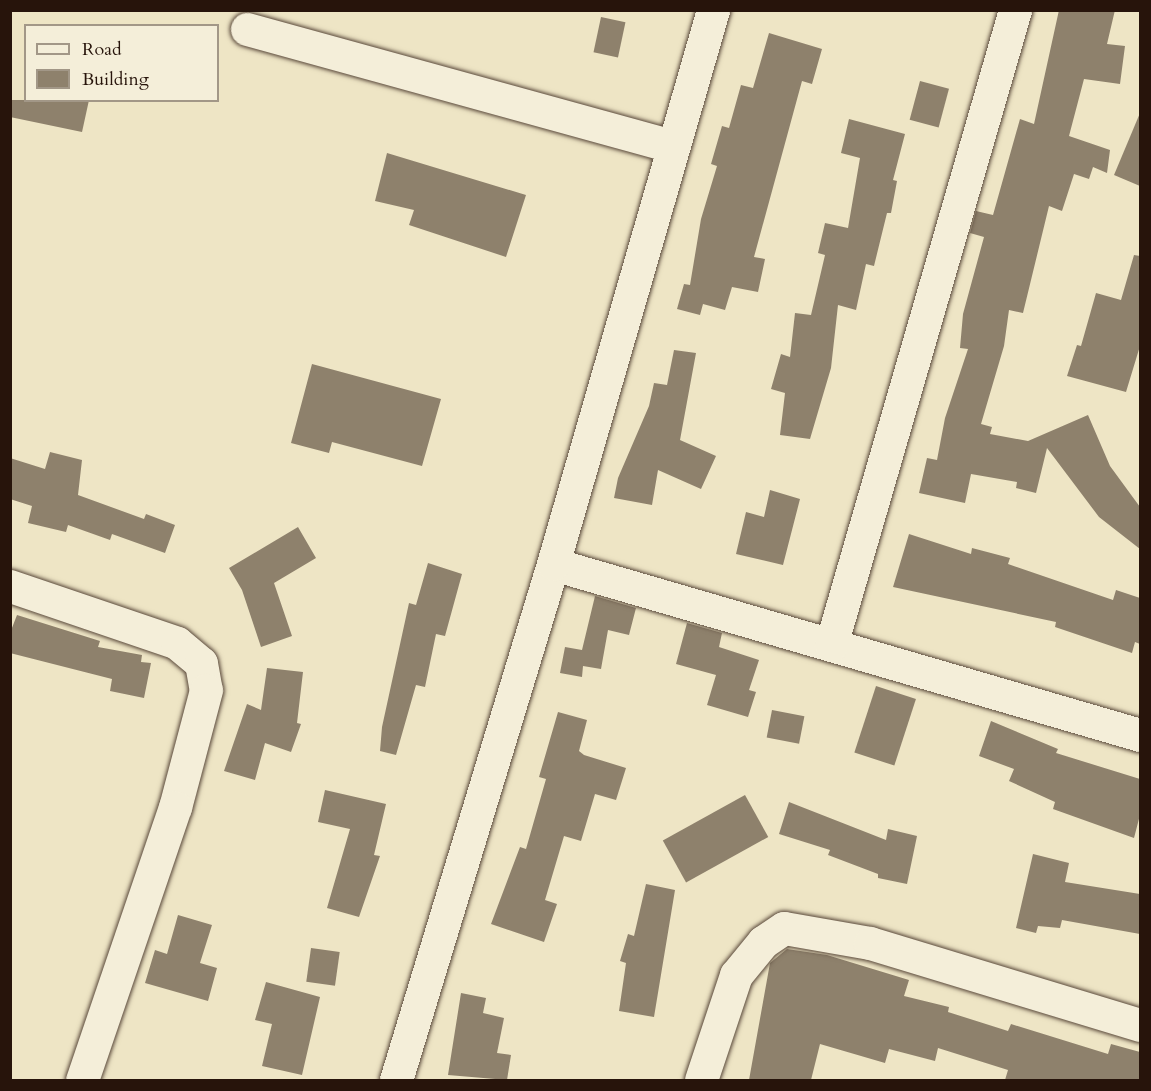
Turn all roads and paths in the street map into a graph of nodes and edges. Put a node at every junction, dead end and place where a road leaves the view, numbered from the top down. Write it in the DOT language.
graph roads {
  1 [pos="713,10"];
  2 [pos="1015,10"];
  3 [pos="247,29"];
  4 [pos="672,146"];
  5 [pos="553,564"];
  6 [pos="10,586"];
  7 [pos="831,645"];
  8 [pos="1140,735"];
  9 [pos="1140,1024"];
  10 [pos="82,1080"];
  11 [pos="396,1080"];
  12 [pos="701,1080"];
  1 -- 4 [label="street"];
  2 -- 7 [label="street"];
  3 -- 4 [label="street"];
  4 -- 5 [label="street"];
  5 -- 7 [label="street"];
  5 -- 11 [label="street"];
  6 -- 10 [label="street"];
  7 -- 8 [label="street"];
  9 -- 12 [label="street"];
}
